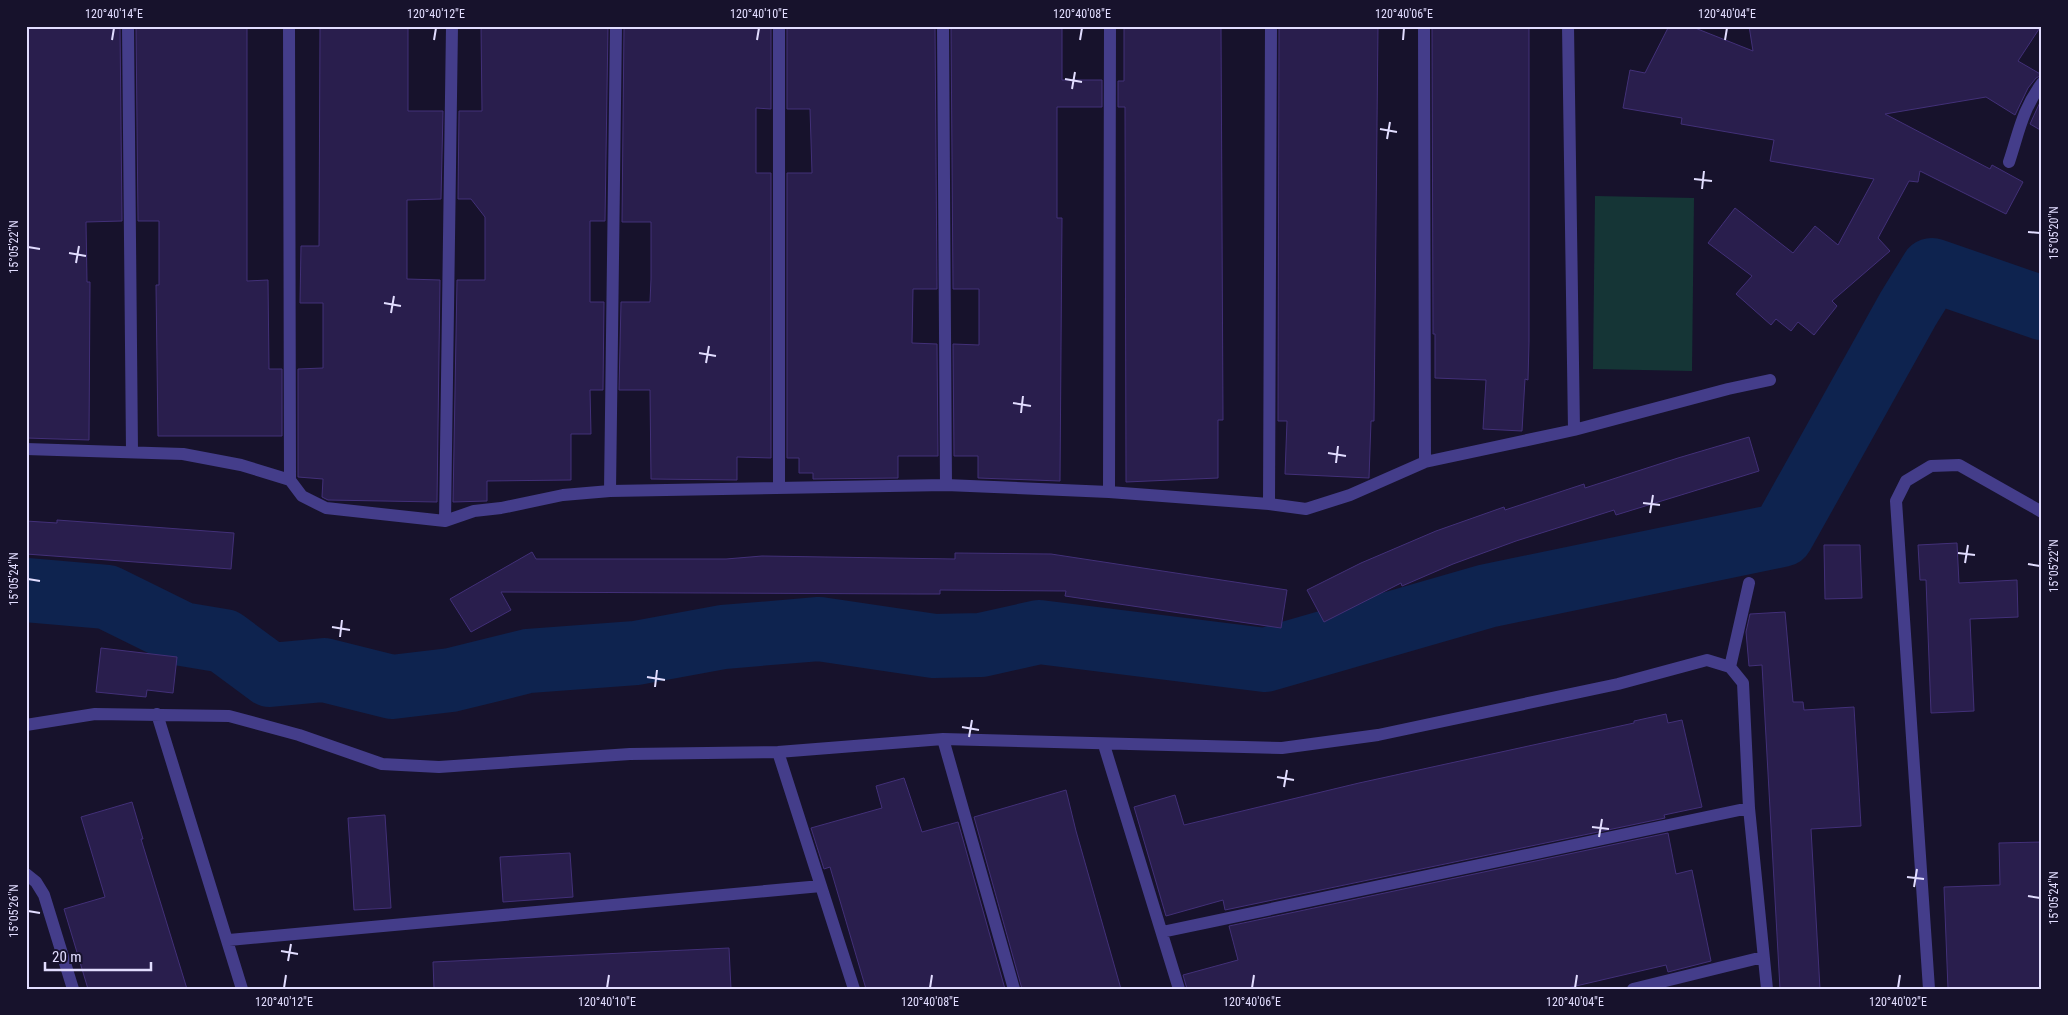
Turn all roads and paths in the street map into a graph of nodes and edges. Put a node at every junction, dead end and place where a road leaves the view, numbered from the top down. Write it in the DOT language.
graph roads {
  1 [pos="128,26"];
  2 [pos="289,26"];
  3 [pos="452,26"];
  4 [pos="616,26"];
  5 [pos="779,26"];
  6 [pos="943,26"];
  7 [pos="1110,26"];
  8 [pos="1270,26"];
  9 [pos="1424,26"];
  10 [pos="1568,26"];
  11 [pos="2042,83"];
  12 [pos="2009,162"];
  13 [pos="1770,380"];
  14 [pos="1574,430"];
  15 [pos="26,449"];
  16 [pos="132,451"];
  17 [pos="1425,462"];
  18 [pos="290,480"];
  19 [pos="946,485"];
  20 [pos="779,488"];
  21 [pos="610,491"];
  22 [pos="1108,492"];
  23 [pos="1269,504"];
  24 [pos="2042,512"];
  25 [pos="445,521"];
  26 [pos="1749,583"];
  27 [pos="1730,668"];
  28 [pos="157,714"];
  29 [pos="26,725"];
  30 [pos="943,740"];
  31 [pos="1104,745"];
  32 [pos="778,752"];
  33 [pos="1749,808"];
  34 [pos="26,874"];
  35 [pos="821,886"];
  36 [pos="1162,932"];
  37 [pos="228,940"];
  38 [pos="1763,957"];
  39 [pos="72,989"];
  40 [pos="242,989"];
  41 [pos="854,989"];
  42 [pos="1014,989"];
  43 [pos="1179,989"];
  44 [pos="1633,989"];
  45 [pos="1767,989"];
  46 [pos="1929,989"];
  1 -- 16 [label="street"];
  2 -- 18 [label="street"];
  3 -- 25 [label="street"];
  4 -- 21 [label="street"];
  5 -- 20 [label="street"];
  6 -- 19 [label="street"];
  7 -- 22 [label="street"];
  8 -- 23 [label="street"];
  9 -- 17 [label="street"];
  10 -- 14 [label="street"];
  11 -- 12 [label="street"];
  13 -- 14 [label="street"];
  14 -- 17 [label="street"];
  15 -- 16 [label="street"];
  16 -- 18 [label="street"];
  17 -- 23 [label="street"];
  18 -- 25 [label="street"];
  19 -- 20 [label="street"];
  19 -- 22 [label="street"];
  20 -- 21 [label="street"];
  21 -- 25 [label="street"];
  22 -- 23 [label="street"];
  24 -- 46 [label="street"];
  26 -- 27 [label="street"];
  27 -- 31 [label="street"];
  27 -- 33 [label="street"];
  28 -- 29 [label="street"];
  28 -- 32 [label="street"];
  28 -- 37 [label="street"];
  30 -- 31 [label="street"];
  30 -- 32 [label="street"];
  30 -- 42 [label="street"];
  31 -- 36 [label="street"];
  32 -- 35 [label="street"];
  33 -- 36 [label="street"];
  33 -- 38 [label="street"];
  34 -- 39 [label="street"];
  35 -- 37 [label="street"];
  35 -- 41 [label="street"];
  36 -- 43 [label="street"];
  37 -- 40 [label="street"];
  38 -- 44 [label="street"];
  38 -- 45 [label="street"];
}
